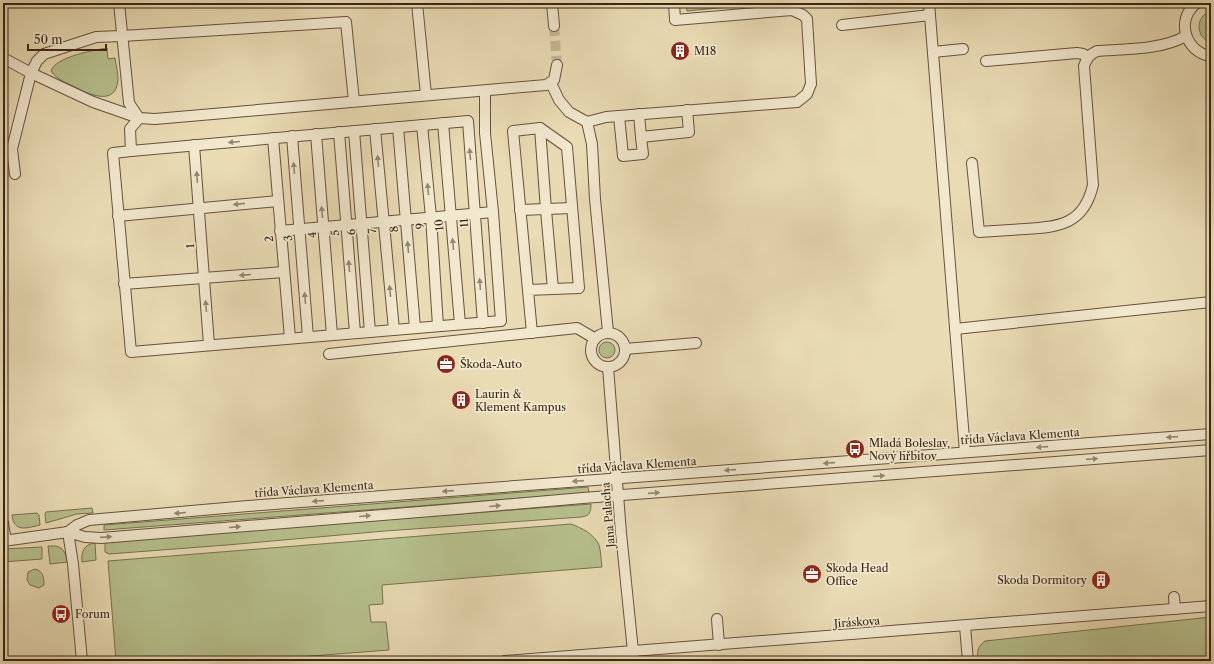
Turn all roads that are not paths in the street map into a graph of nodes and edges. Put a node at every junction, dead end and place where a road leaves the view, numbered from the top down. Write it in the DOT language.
graph roads {
  1 [pos="119,3"];
  2 [pos="417,3"];
  3 [pos="552,3"];
  4 [pos="674,3"];
  5 [pos="929,3"];
  6 [pos="1197,3"];
  7 [pos="930,15"];
  8 [pos="842,25"];
  9 [pos="554,26"];
  10 [pos="122,36"];
  11 [pos="1186,36"];
  12 [pos="963,49"];
  13 [pos="933,52"];
  14 [pos="1211,56"];
  15 [pos="1088,57"];
  16 [pos="3,58"];
  17 [pos="986,61"];
  18 [pos="557,65"];
  19 [pos="31,73"];
  20 [pos="551,83"];
  21 [pos="485,91"];
  22 [pos="426,95"];
  23 [pos="354,101"];
  24 [pos="687,110"];
  25 [pos="638,114"];
  26 [pos="619,116"];
  27 [pos="139,118"];
  28 [pos="587,122"];
  29 [pos="443,123"];
  30 [pos="422,125"];
  31 [pos="398,128"];
  32 [pos="540,128"];
  33 [pos="375,129"];
  34 [pos="354,131"];
  35 [pos="339,132"];
  36 [pos="316,134"];
  37 [pos="292,136"];
  38 [pos="641,137"];
  39 [pos="273,138"];
  40 [pos="194,145"];
  41 [pos="132,151"];
  42 [pos="972,163"];
  43 [pos="15,174"];
  44 [pos="278,201"];
  45 [pos="199,208"];
  46 [pos="572,208"];
  47 [pos="520,210"];
  48 [pos="546,210"];
  49 [pos="494,212"];
  50 [pos="476,214"];
  51 [pos="118,216"];
  52 [pos="451,216"];
  53 [pos="431,217"];
  54 [pos="406,220"];
  55 [pos="384,222"];
  56 [pos="362,224"];
  57 [pos="346,225"];
  58 [pos="324,228"];
  59 [pos="299,230"];
  60 [pos="280,231"];
  61 [pos="284,272"];
  62 [pos="204,278"];
  63 [pos="124,284"];
  64 [pos="553,289"];
  65 [pos="528,290"];
  66 [pos="1211,302"];
  67 [pos="483,322"];
  68 [pos="460,324"];
  69 [pos="438,326"];
  70 [pos="415,328"];
  71 [pos="955,329"];
  72 [pos="394,330"];
  73 [pos="370,332"];
  74 [pos="608,332"];
  75 [pos="355,333"];
  76 [pos="532,333"];
  77 [pos="332,334"];
  78 [pos="308,337"];
  79 [pos="290,338"];
  80 [pos="594,338"];
  81 [pos="696,343"];
  82 [pos="209,345"];
  83 [pos="625,349"];
  84 [pos="329,354"];
  85 [pos="608,367"];
  86 [pos="1211,434"];
  87 [pos="1211,450"];
  88 [pos="965,452"];
  89 [pos="616,479"];
  90 [pos="618,496"];
  91 [pos="3,523"];
  92 [pos="68,532"];
  93 [pos="4,541"];
  94 [pos="1174,597"];
  95 [pos="1211,606"];
  96 [pos="1175,609"];
  97 [pos="717,619"];
  98 [pos="965,626"];
  99 [pos="719,645"];
  100 [pos="633,656"];
  101 [pos="82,661"];
  102 [pos="505,661"];
  103 [pos="968,661"];
  1 -- 10 [label="street"];
  2 -- 22 [label="street"];
  3 -- 9 [label="street"];
  4 -- 24 [label="street"];
  5 -- 7 [label="street"];
  6 -- 11 [label="street"];
  7 -- 8 [label="street"];
  7 -- 13 [label="street"];
  10 -- 19 [label="street"];
  10 -- 23 [label="street"];
  10 -- 27 [label="street"];
  11 -- 14 [label="street"];
  11 -- 15 [label="street"];
  12 -- 13 [label="street"];
  13 -- 71 [label="street"];
  15 -- 17 [label="street"];
  15 -- 42 [label="street"];
  16 -- 19 [label="street"];
  18 -- 20 [label="street"];
  19 -- 27 [label="street"];
  19 -- 43 [label="street"];
  20 -- 21 [label="street"];
  20 -- 28 [label="street"];
  21 -- 22 [label="street"];
  21 -- 49 [label="street"];
  22 -- 23 [label="street"];
  23 -- 27 [label="street"];
  24 -- 25 [label="street"];
  24 -- 38 [label="street"];
  25 -- 26 [label="street"];
  25 -- 38 [label="street"];
  26 -- 28 [label="street"];
  26 -- 38 [label="street"];
  27 -- 41 [label="street"];
  28 -- 74 [label="street"];
  29 -- 30 [label="street"];
  50 -- 29 [label="street, 11, one-way"];
  29 -- 52 [label="street, 10"];
  30 -- 31 [label="street"];
  53 -- 30 [label="street, 9, one-way"];
  31 -- 33 [label="street"];
  31 -- 54 [label="street, 8"];
  32 -- 46 [label="street"];
  32 -- 47 [label="street"];
  32 -- 48 [label="street"];
  33 -- 34 [label="street"];
  55 -- 33 [label="street, 7, one-way"];
  34 -- 35 [label="street"];
  34 -- 56 [label="street, 6"];
  35 -- 36 [label="street"];
  35 -- 57 [label="street, 5"];
  36 -- 37 [label="street"];
  58 -- 36 [label="street, 4, one-way"];
  37 -- 39 [label="street"];
  59 -- 37 [label="street, 3, one-way"];
  39 -- 40 [label="street, one-way"];
  39 -- 44 [label="street, 2"];
  40 -- 41 [label="street"];
  45 -- 40 [label="street, 1, one-way"];
  41 -- 51 [label="street"];
  44 -- 45 [label="street, one-way"];
  44 -- 60 [label="street, 2"];
  45 -- 51 [label="street"];
  45 -- 62 [label="street, 1"];
  46 -- 48 [label="street"];
  46 -- 64 [label="street"];
  47 -- 48 [label="street"];
  47 -- 65 [label="street"];
  48 -- 64 [label="street"];
  49 -- 50 [label="street"];
  49 -- 67 [label="street"];
  50 -- 52 [label="street"];
  67 -- 50 [label="street, 11, one-way"];
  51 -- 63 [label="street"];
  52 -- 53 [label="street"];
  68 -- 52 [label="street, 10, one-way"];
  53 -- 54 [label="street"];
  53 -- 69 [label="street, 9"];
  54 -- 55 [label="street"];
  70 -- 54 [label="street, 8, one-way"];
  55 -- 56 [label="street"];
  72 -- 55 [label="street, 7, one-way"];
  56 -- 57 [label="street"];
  56 -- 73 [label="street, 6"];
  57 -- 58 [label="street"];
  75 -- 57 [label="street, 5, one-way"];
  58 -- 59 [label="street"];
  58 -- 77 [label="street, 4"];
  59 -- 60 [label="street"];
  78 -- 59 [label="street, 3, one-way"];
  60 -- 61 [label="street, 2"];
  61 -- 62 [label="street, one-way"];
  61 -- 79 [label="street, 2"];
  62 -- 63 [label="street"];
  82 -- 62 [label="street, 1, one-way"];
  63 -- 82 [label="street"];
  64 -- 65 [label="street"];
  65 -- 76 [label="street"];
  66 -- 71 [label="street"];
  67 -- 68 [label="street"];
  68 -- 69 [label="street"];
  69 -- 70 [label="street"];
  70 -- 72 [label="street"];
  71 -- 88 [label="street"];
  72 -- 73 [label="street"];
  73 -- 75 [label="street"];
  74 -- 80 [label="street"];
  74 -- 83 [label="street"];
  75 -- 77 [label="street"];
  76 -- 80 [label="street"];
  76 -- 84 [label="street"];
  77 -- 78 [label="street"];
  78 -- 79 [label="street"];
  79 -- 82 [label="street"];
  80 -- 85 [label="street"];
  81 -- 83 [label="street"];
  83 -- 85 [label="street"];
  85 -- 89 [label="street, Jana Palacha"];
  86 -- 88 [label="street, třída Václava Klementa, one-way"];
  90 -- 87 [label="street, třída Václava Klementa, one-way"];
  88 -- 89 [label="street, třída Václava Klementa, one-way"];
  89 -- 90 [label="street, Jana Palacha"];
  89 -- 92 [label="street, třída Václava Klementa, one-way"];
  92 -- 90 [label="street, třída Václava Klementa, one-way"];
  90 -- 100 [label="street, Jana Palacha"];
  91 -- 93 [label="street"];
  92 -- 93 [label="street, třída Václava Klementa"];
  92 -- 101 [label="street"];
  94 -- 96 [label="street"];
  95 -- 96 [label="street, Jiráskova"];
  96 -- 98 [label="street, Jiráskova"];
  97 -- 99 [label="street"];
  98 -- 99 [label="street, Jiráskova"];
  98 -- 103 [label="street"];
  99 -- 100 [label="street, Jiráskova"];
  100 -- 102 [label="street, Jiráskova"];
}
